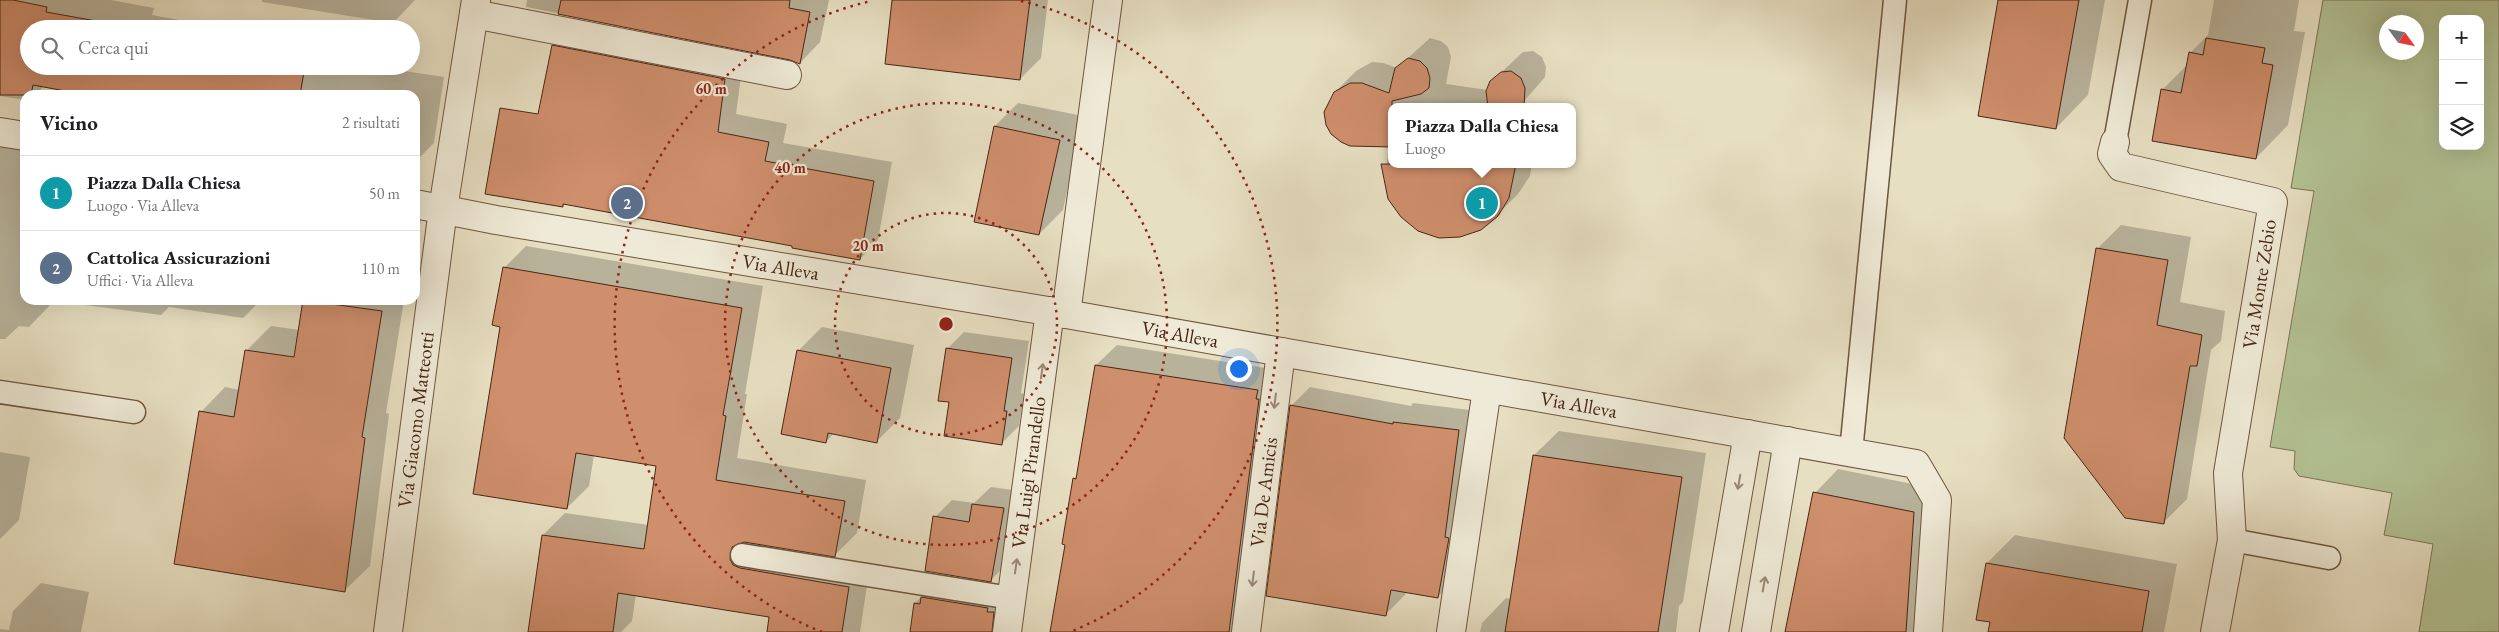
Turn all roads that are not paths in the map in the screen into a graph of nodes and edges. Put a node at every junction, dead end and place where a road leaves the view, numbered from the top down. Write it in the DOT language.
graph roads {
  1 [pos="1108,0"];
  2 [pos="1895,0"];
  3 [pos="2140,0"];
  4 [pos="475,7"];
  5 [pos="787,75"];
  6 [pos="0,132"];
  7 [pos="20,135"];
  8 [pos="2114,142"];
  9 [pos="420,205"];
  10 [pos="443,209"];
  11 [pos="1058,313"];
  12 [pos="1281,352"];
  13 [pos="1487,388"];
  14 [pos="0,392"];
  15 [pos="134,412"];
  16 [pos="1748,434"];
  17 [pos="1788,441"];
  18 [pos="1851,452"];
  19 [pos="2232,540"];
  20 [pos="742,555"];
  21 [pos="2329,558"];
  22 [pos="1011,598"];
  23 [pos="388,632"];
  24 [pos="1007,632"];
  25 [pos="1246,632"];
  26 [pos="1451,632"];
  27 [pos="1714,632"];
  28 [pos="1756,632"];
  29 [pos="1928,632"];
  30 [pos="2215,632"];
  1 -- 11 [label="street, Via Luigi Pirandello"];
  2 -- 18 [label="lane"];
  3 -- 8 [label="lane, Via Monte Zebio"];
  4 -- 5 [label="street"];
  4 -- 10 [label="street, Via Giacomo Matteotti"];
  6 -- 7 [label="street"];
  8 -- 19 [label="street, Via Monte Zebio"];
  9 -- 10 [label="street, Via Alleva"];
  10 -- 11 [label="street, Via Alleva"];
  10 -- 23 [label="street, Via Giacomo Matteotti"];
  11 -- 12 [label="street, Via Alleva"];
  22 -- 11 [label="street, Via Luigi Pirandello, one-way"];
  12 -- 13 [label="street, Via Alleva"];
  12 -- 25 [label="street, Via De Amicis, one-way"];
  13 -- 16 [label="street, Via Alleva"];
  13 -- 26 [label="street"];
  14 -- 15 [label="lane"];
  16 -- 17 [label="street, Via Alleva"];
  16 -- 27 [label="street, one-way"];
  17 -- 18 [label="street, Via Alleva"];
  28 -- 17 [label="street, one-way"];
  18 -- 29 [label="street, Via Alleva"];
  19 -- 21 [label="lane"];
  19 -- 30 [label="street, Via Monte Zebio"];
  20 -- 22 [label="lane"];
  22 -- 24 [label="street, Via Luigi Pirandello"];
}
